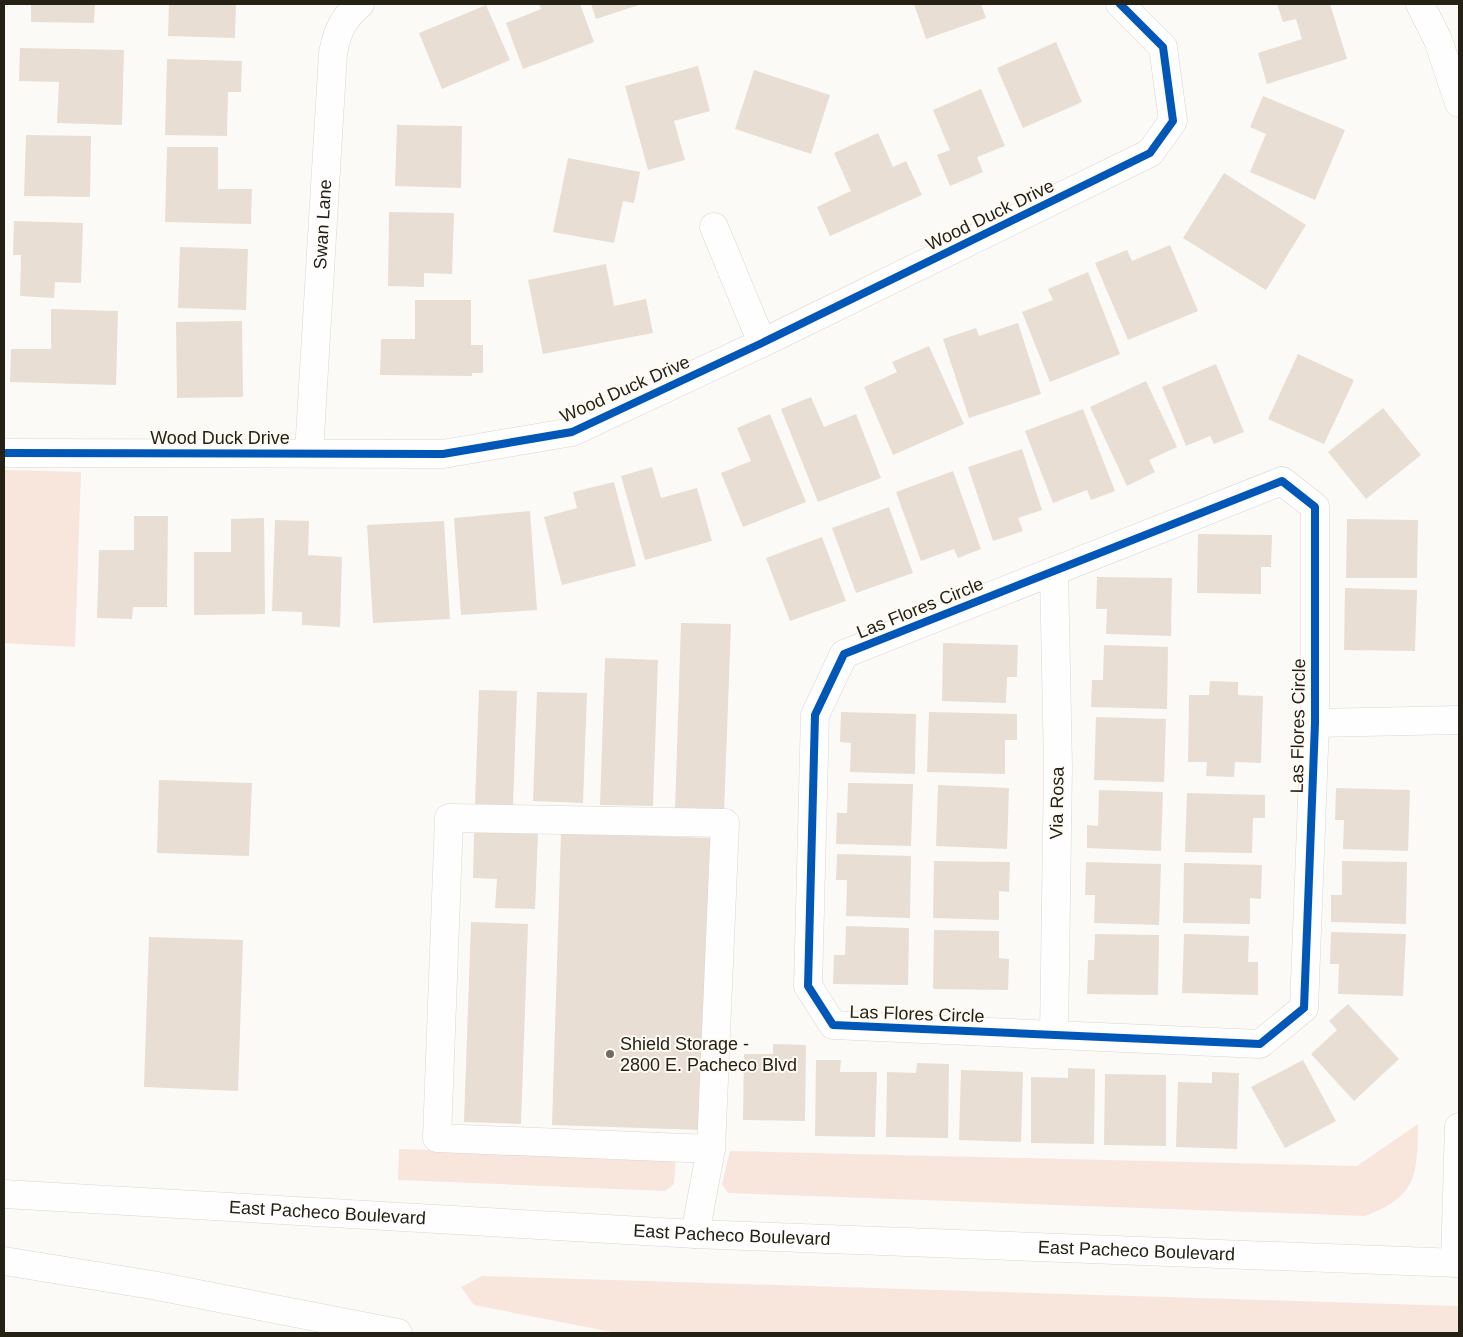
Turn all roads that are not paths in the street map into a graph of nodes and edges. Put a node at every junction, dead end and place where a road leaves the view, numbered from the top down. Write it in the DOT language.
graph roads {
  1 [pos="360,4"];
  2 [pos="1120,4"];
  3 [pos="1420,4"];
  4 [pos="1459,102"];
  5 [pos="714,227"];
  6 [pos="762,343"];
  7 [pos="4,452"];
  8 [pos="310,453"];
  9 [pos="1054,571"];
  10 [pos="1459,720"];
  11 [pos="1315,723"];
  12 [pos="1054,1035"];
  13 [pos="1459,1127"];
  14 [pos="711,1149"];
  15 [pos="4,1194"];
  16 [pos="695,1234"];
  17 [pos="4,1261"];
  18 [pos="1457,1263"];
  19 [pos="350,1329"];
  20 [pos="398,1333"];
  1 -- 8 [label="main road, Swan Lane"];
  2 -- 6 [label="main road, Wood Duck Drive"];
  3 -- 4 [label="main road"];
  5 -- 6 [label="main road"];
  6 -- 8 [label="main road, Wood Duck Drive"];
  7 -- 8 [label="main road, Wood Duck Drive"];
  9 -- 11 [label="main road, Las Flores Circle"];
  9 -- 12 [label="main road, Via Rosa"];
  9 -- 12 [label="main road, Las Flores Circle"];
  10 -- 11 [label="main road, Las Flores Circle"];
  11 -- 12 [label="main road, Las Flores Circle"];
  13 -- 18 [label="main road"];
  14 -- 14 [label="main road"];
  14 -- 16 [label="main road"];
  15 -- 16 [label="main road, East Pacheco Boulevard"];
  16 -- 18 [label="main road, East Pacheco Boulevard"];
  17 -- 19 [label="main road"];
  19 -- 20 [label="main road"];
}
